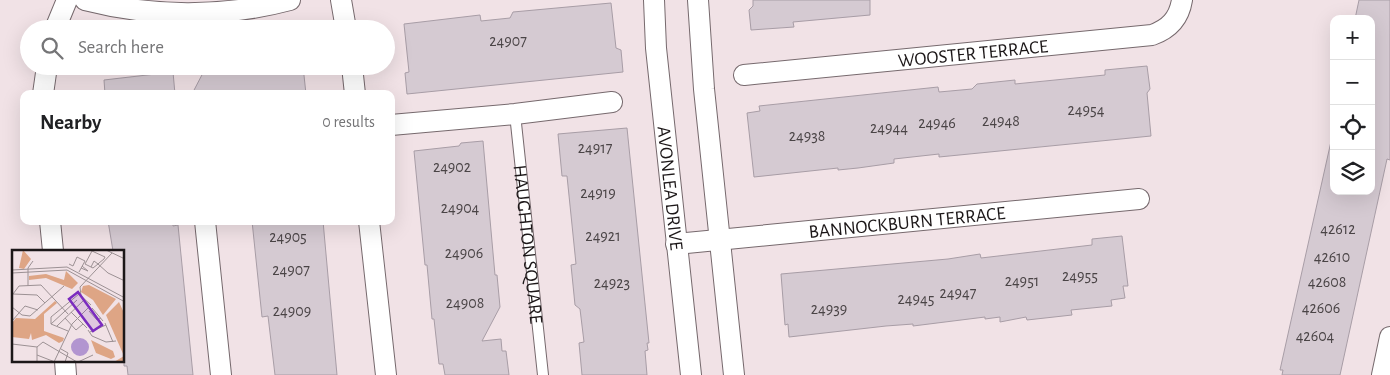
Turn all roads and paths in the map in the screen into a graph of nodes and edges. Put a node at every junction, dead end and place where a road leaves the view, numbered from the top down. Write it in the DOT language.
graph roads {
  1 [pos="67,0"];
  2 [pos="85,0"];
  3 [pos="290,0"];
  4 [pos="341,0"];
  5 [pos="654,0"];
  6 [pos="698,0"];
  7 [pos="1182,0"];
  8 [pos="59,20"];
  9 [pos="344,20"];
  10 [pos="46,75"];
  11 [pos="353,75"];
  12 [pos="744,75"];
  13 [pos="44,90"];
  14 [pos="355,90"];
  15 [pos="612,102"];
  16 [pos="516,114"];
  17 [pos="395,125"];
  18 [pos="1139,199"];
  19 [pos="50,225"];
  20 [pos="205,225"];
  21 [pos="369,225"];
  22 [pos="719,240"];
  23 [pos="676,244"];
  24 [pos="53,250"];
  25 [pos="1390,337"];
  26 [pos="65,362"];
  27 [pos="66,375"];
  28 [pos="221,375"];
  29 [pos="386,375"];
  30 [pos="543,375"];
  31 [pos="691,375"];
  32 [pos="734,375"];
  33 [pos="1382,375"];
  1 -- 8 [label="street"];
  2 -- 3 [label="street"];
  4 -- 9 [label="street"];
  5 -- 23 [label="street, AVONLEA DRIVE"];
  6 -- 22 [label="street"];
  7 -- 12 [label="street, WOOSTER TERRACE"];
  10 -- 13 [label="street"];
  11 -- 14 [label="street"];
  15 -- 16 [label="street"];
  16 -- 17 [label="street"];
  16 -- 30 [label="lane, HAUGHTON SQUARE"];
  18 -- 22 [label="street, BANNOCKBURN TERRACE"];
  19 -- 24 [label="street"];
  20 -- 28 [label="street"];
  21 -- 29 [label="street"];
  22 -- 23 [label="street, BANNOCKBURN TERRACE"];
  22 -- 32 [label="street"];
  23 -- 31 [label="street, AVONLEA DRIVE"];
  25 -- 33 [label="street"];
  26 -- 27 [label="street"];
}
